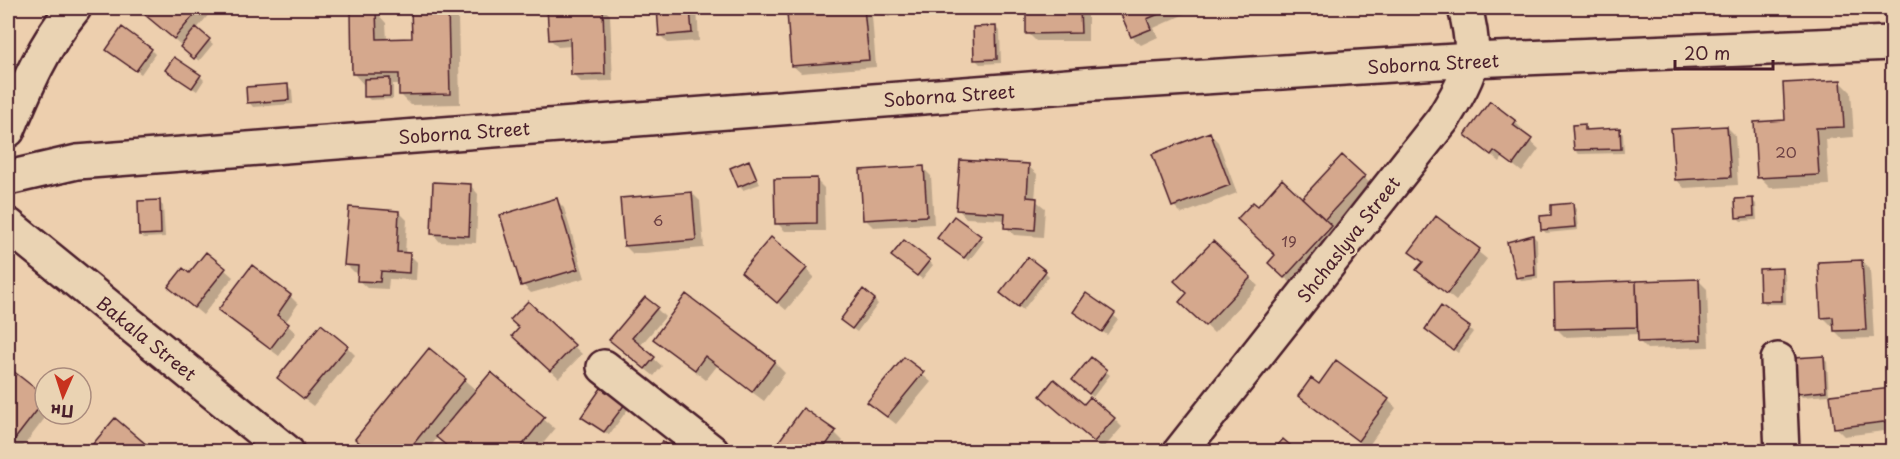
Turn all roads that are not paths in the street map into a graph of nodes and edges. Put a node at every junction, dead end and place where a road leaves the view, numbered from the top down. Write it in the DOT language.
graph roads {
  1 [pos="74,8"];
  2 [pos="1465,8"];
  3 [pos="1893,43"];
  4 [pos="1471,60"];
  5 [pos="8,130"];
  6 [pos="8,178"];
  7 [pos="8,225"];
  8 [pos="1778,360"];
  9 [pos="604,367"];
  10 [pos="286,452"];
  11 [pos="712,452"];
  12 [pos="1180,452"];
  13 [pos="1782,452"];
  1 -- 5 [label="street"];
  2 -- 4 [label="street, Shchaslyva Street"];
  3 -- 4 [label="street, Soborna Street"];
  4 -- 6 [label="street, Soborna Street"];
  4 -- 12 [label="street, Shchaslyva Street"];
  7 -- 10 [label="street, Bakala Street"];
  8 -- 13 [label="street"];
  9 -- 11 [label="street"];
}
